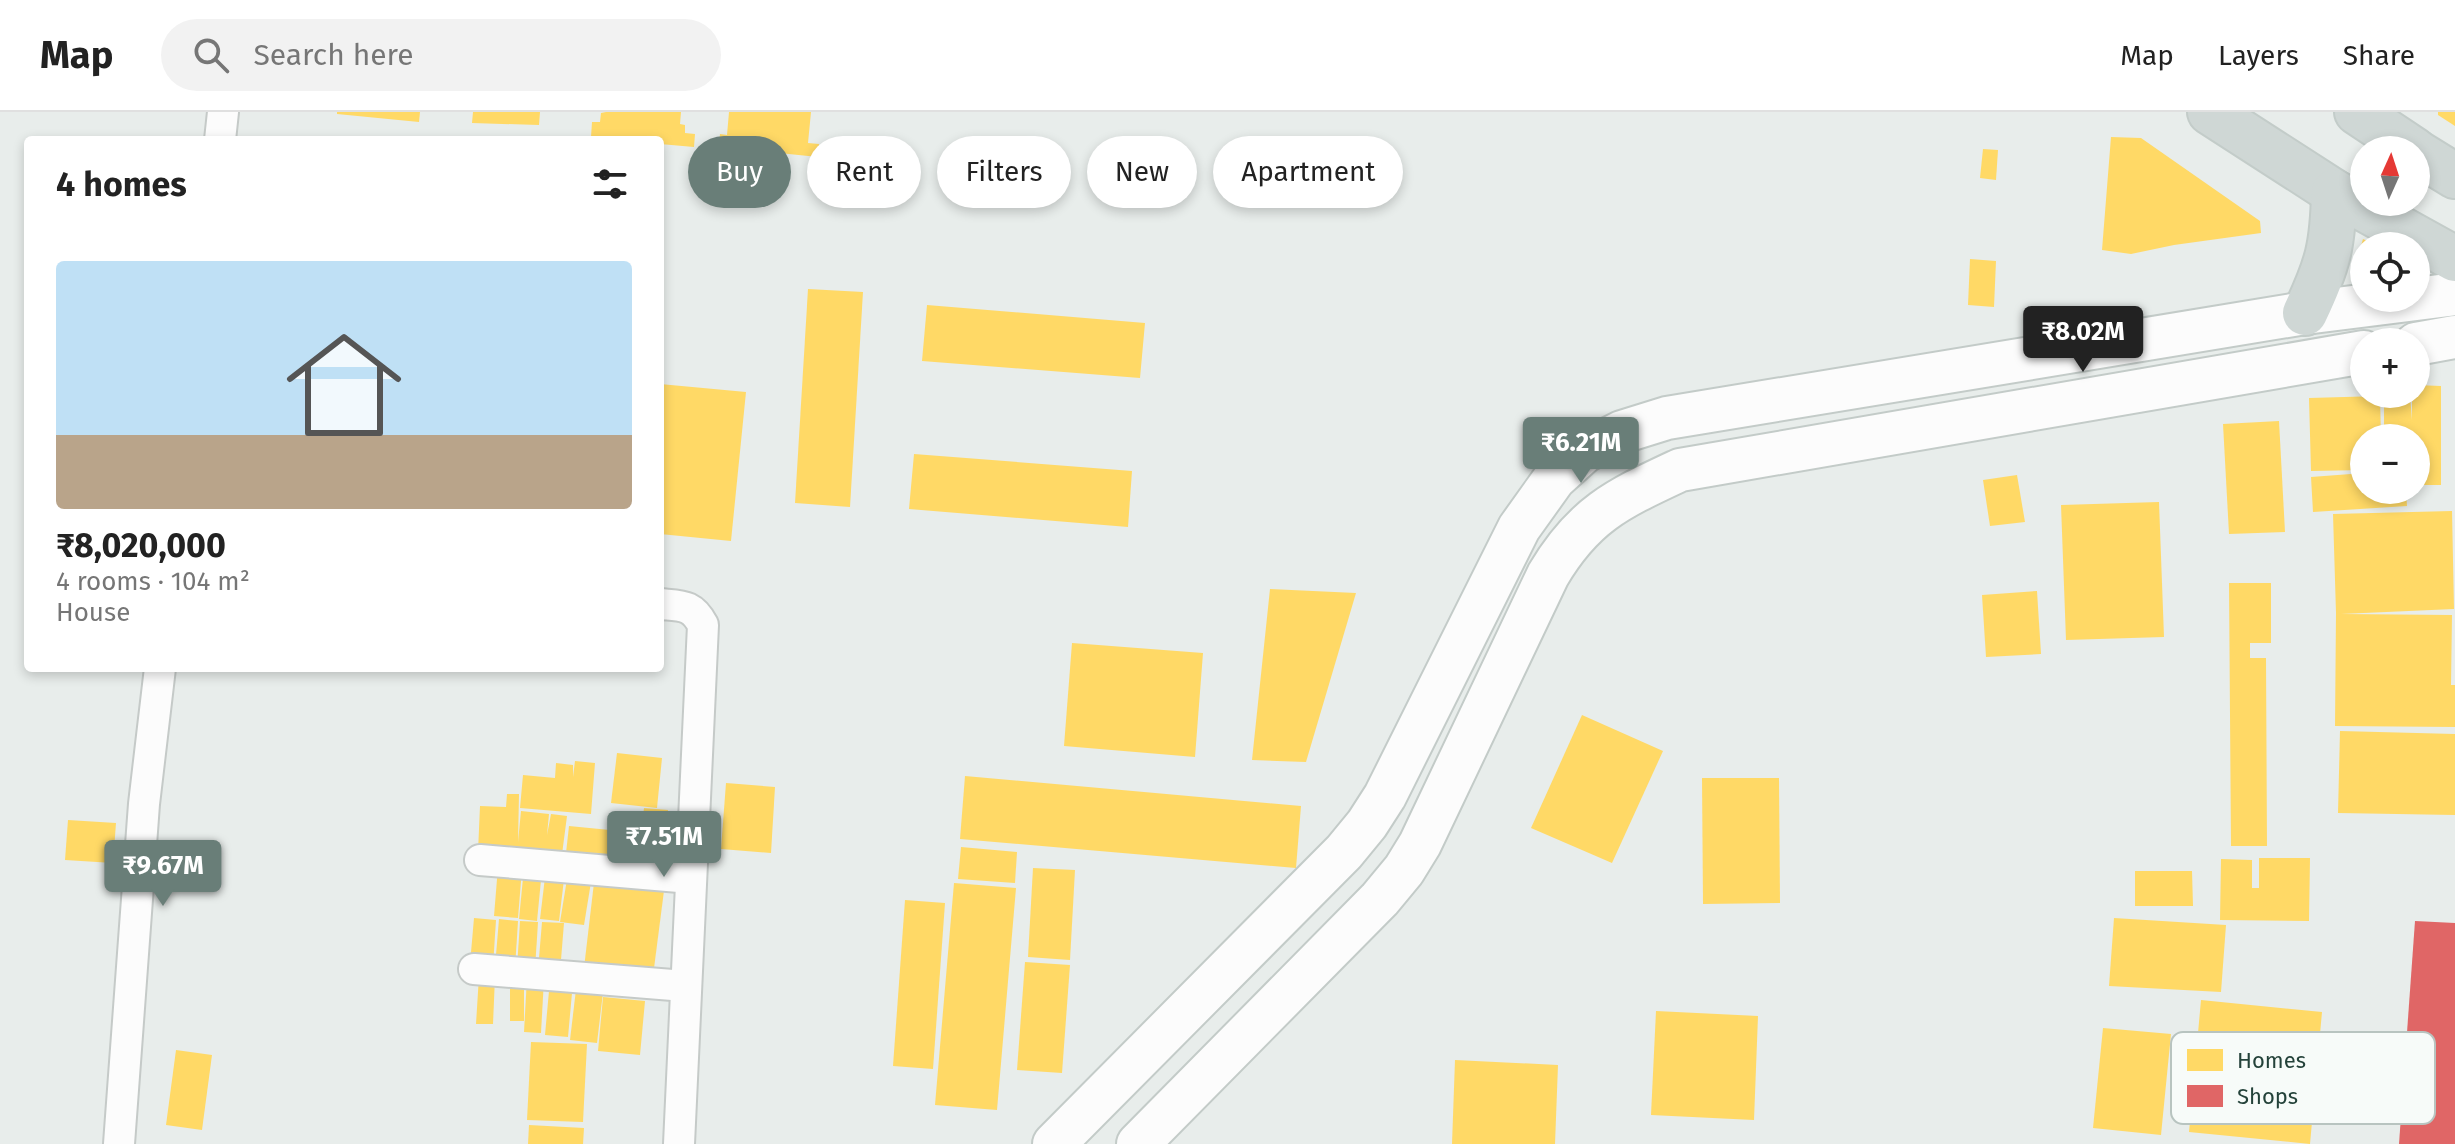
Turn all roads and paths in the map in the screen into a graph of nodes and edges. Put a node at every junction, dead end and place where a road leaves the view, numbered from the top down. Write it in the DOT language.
graph roads {
  1 [pos="223,112"];
  2 [pos="2210,112"];
  3 [pos="2357,112"];
  4 [pos="220,136"];
  5 [pos="2393,136"];
  6 [pos="2430,160"];
  7 [pos="2455,176"];
  8 [pos="2334,192"];
  9 [pos="2455,259"];
  10 [pos="2455,294"];
  11 [pos="2305,313"];
  12 [pos="2455,337"];
  13 [pos="2430,341"];
  14 [pos="2112,345"];
  15 [pos="2350,354"];
  16 [pos="2120,394"];
  17 [pos="664,604"];
  18 [pos="160,672"];
  19 [pos="480,860"];
  20 [pos="691,878"];
  21 [pos="474,969"];
  22 [pos="685,986"];
  23 [pos="119,1144"];
  24 [pos="679,1144"];
  25 [pos="1054,1144"];
  26 [pos="1138,1144"];
  1 -- 4 [label="street"];
  2 -- 8 [label="main road"];
  3 -- 5 [label="main road"];
  6 -- 7 [label="main road"];
  8 -- 9 [label="main road"];
  8 -- 11 [label="main road"];
  10 -- 11 [label="street"];
  11 -- 14 [label="street"];
  12 -- 13 [label="street"];
  14 -- 16 [label="street"];
  14 -- 25 [label="street"];
  15 -- 16 [label="street"];
  16 -- 26 [label="street"];
  17 -- 20 [label="street"];
  18 -- 23 [label="street"];
  19 -- 20 [label="street"];
  20 -- 22 [label="street"];
  21 -- 22 [label="street"];
  22 -- 24 [label="street"];
}
